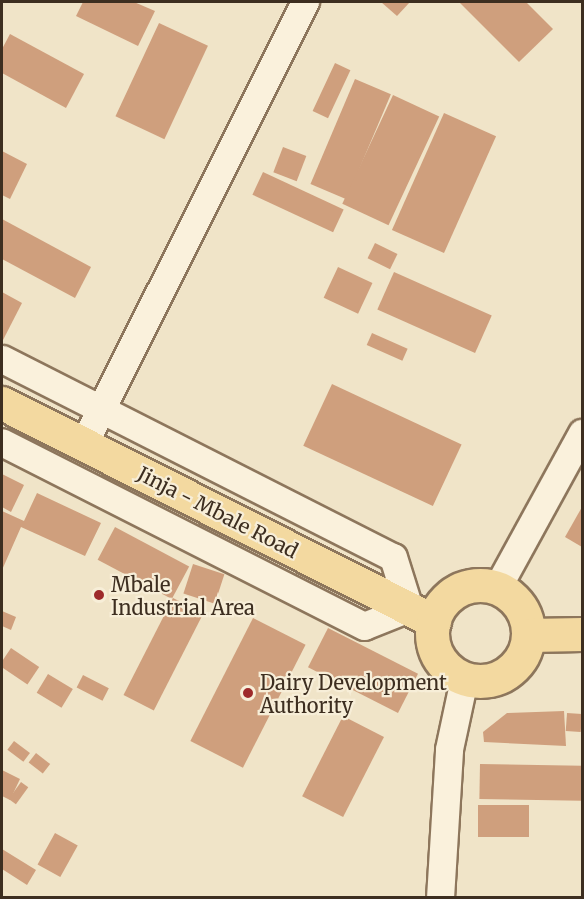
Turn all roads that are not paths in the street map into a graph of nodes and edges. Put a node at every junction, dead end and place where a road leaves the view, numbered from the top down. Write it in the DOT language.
graph roads {
  1 [pos="305,2"];
  2 [pos="2,359"];
  3 [pos="2,403"];
  4 [pos="101,409"];
  5 [pos="582,433"];
  6 [pos="2,442"];
  7 [pos="83,445"];
  8 [pos="497,588"];
  9 [pos="422,615"];
  10 [pos="582,634"];
  11 [pos="529,635"];
  12 [pos="464,679"];
  13 [pos="440,897"];
  1 -- 4 [label="street"];
  2 -- 4 [label="street"];
  3 -- 7 [label="main road, Jinja - Mbale Road"];
  4 -- 7 [label="street"];
  4 -- 9 [label="street"];
  5 -- 8 [label="street"];
  6 -- 9 [label="street"];
  7 -- 9 [label="main road, Jinja - Mbale Road"];
  8 -- 9 [label="main road"];
  8 -- 11 [label="main road"];
  9 -- 12 [label="main road"];
  10 -- 11 [label="main road"];
  11 -- 12 [label="main road"];
  12 -- 13 [label="street"];
}
